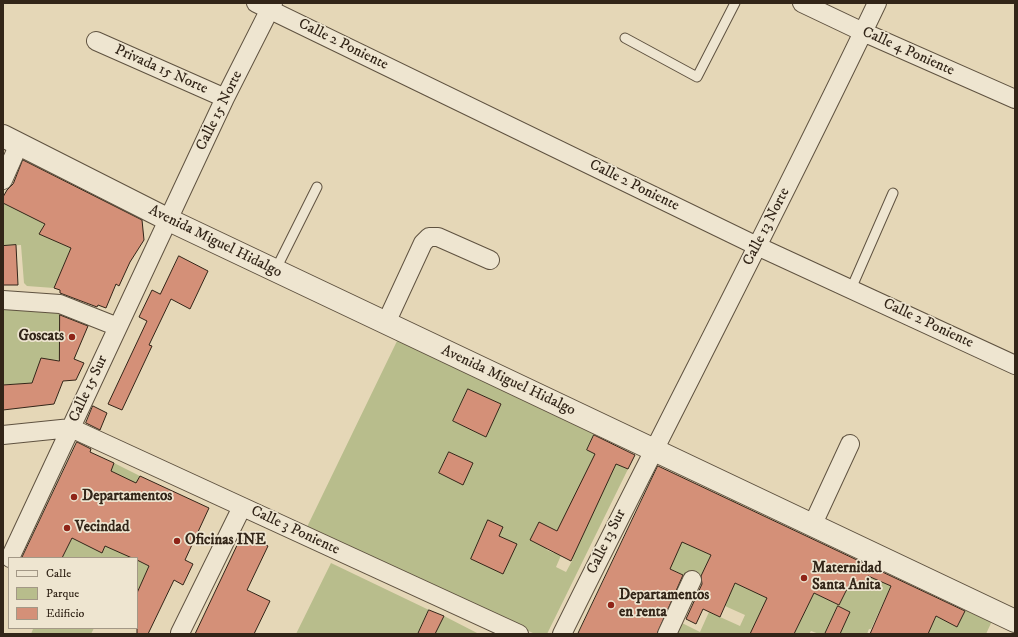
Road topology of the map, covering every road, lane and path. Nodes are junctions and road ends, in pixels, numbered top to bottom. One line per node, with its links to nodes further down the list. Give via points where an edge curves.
1 (735, 3): 6 (lane, via 697,77)
2 (802, 3): 5 (street, Calle 4 Poniente)
3 (877, 3): 5 (street, Calle 13 Norte)
4 (267, 5): 8 (street, Calle 15 Norte); 15 (street, Calle 2 Poniente)
5 (863, 32): 9 (street, Calle 4 Poniente); 15 (street, Calle 13 Norte)
6 (625, 38)
7 (96, 41): 8 (street, Privada 15 Norte)
8 (225, 98): 14 (street, Calle 15 Norte)
9 (1015, 99)
10 (11, 140): 11 (street); 14 (street, Avenida Miguel Hidalgo)
11 (3, 180)
12 (317, 187): 17 (lane)
13 (893, 193): 18 (lane)
14 (169, 220): 17 (street, Avenida Miguel Hidalgo); 21 (street, Calle 15 Sur)
15 (757, 246): 18 (street, Calle 2 Poniente); 26 (street, Calle 13 Norte)
16 (490, 260): 20 (street, via 438,237 429,237 423,244)
17 (276, 271): 20 (street, Avenida Miguel Hidalgo)
18 (851, 289): 22 (street, Calle 2 Poniente)
19 (3, 300): 21 (street, via 60,304)
20 (386, 323): 26 (street, Avenida Miguel Hidalgo)
21 (118, 326): 23 (street, Calle 15 Sur)
22 (1015, 365)
23 (71, 428): 24 (street); 27 (street, Calle 3 Poniente); 29 (street, Calle 15 Sur)
24 (3, 435)
25 (850, 444): 28 (street)
26 (653, 450): 28 (street, Avenida Miguel Hidalgo); 36 (street, Calle 13 Sur)
27 (242, 507): 34 (street); 35 (street, Calle 3 Poniente)
28 (812, 526): 33 (street, Avenida Miguel Hidalgo)
29 (10, 557)
30 (8, 561): 31 (street, Calle 15 Sur)
31 (3, 573)
32 (692, 580): 37 (street)
33 (1015, 621)
34 (180, 633)
35 (519, 634)
36 (562, 634)
37 (667, 634)

